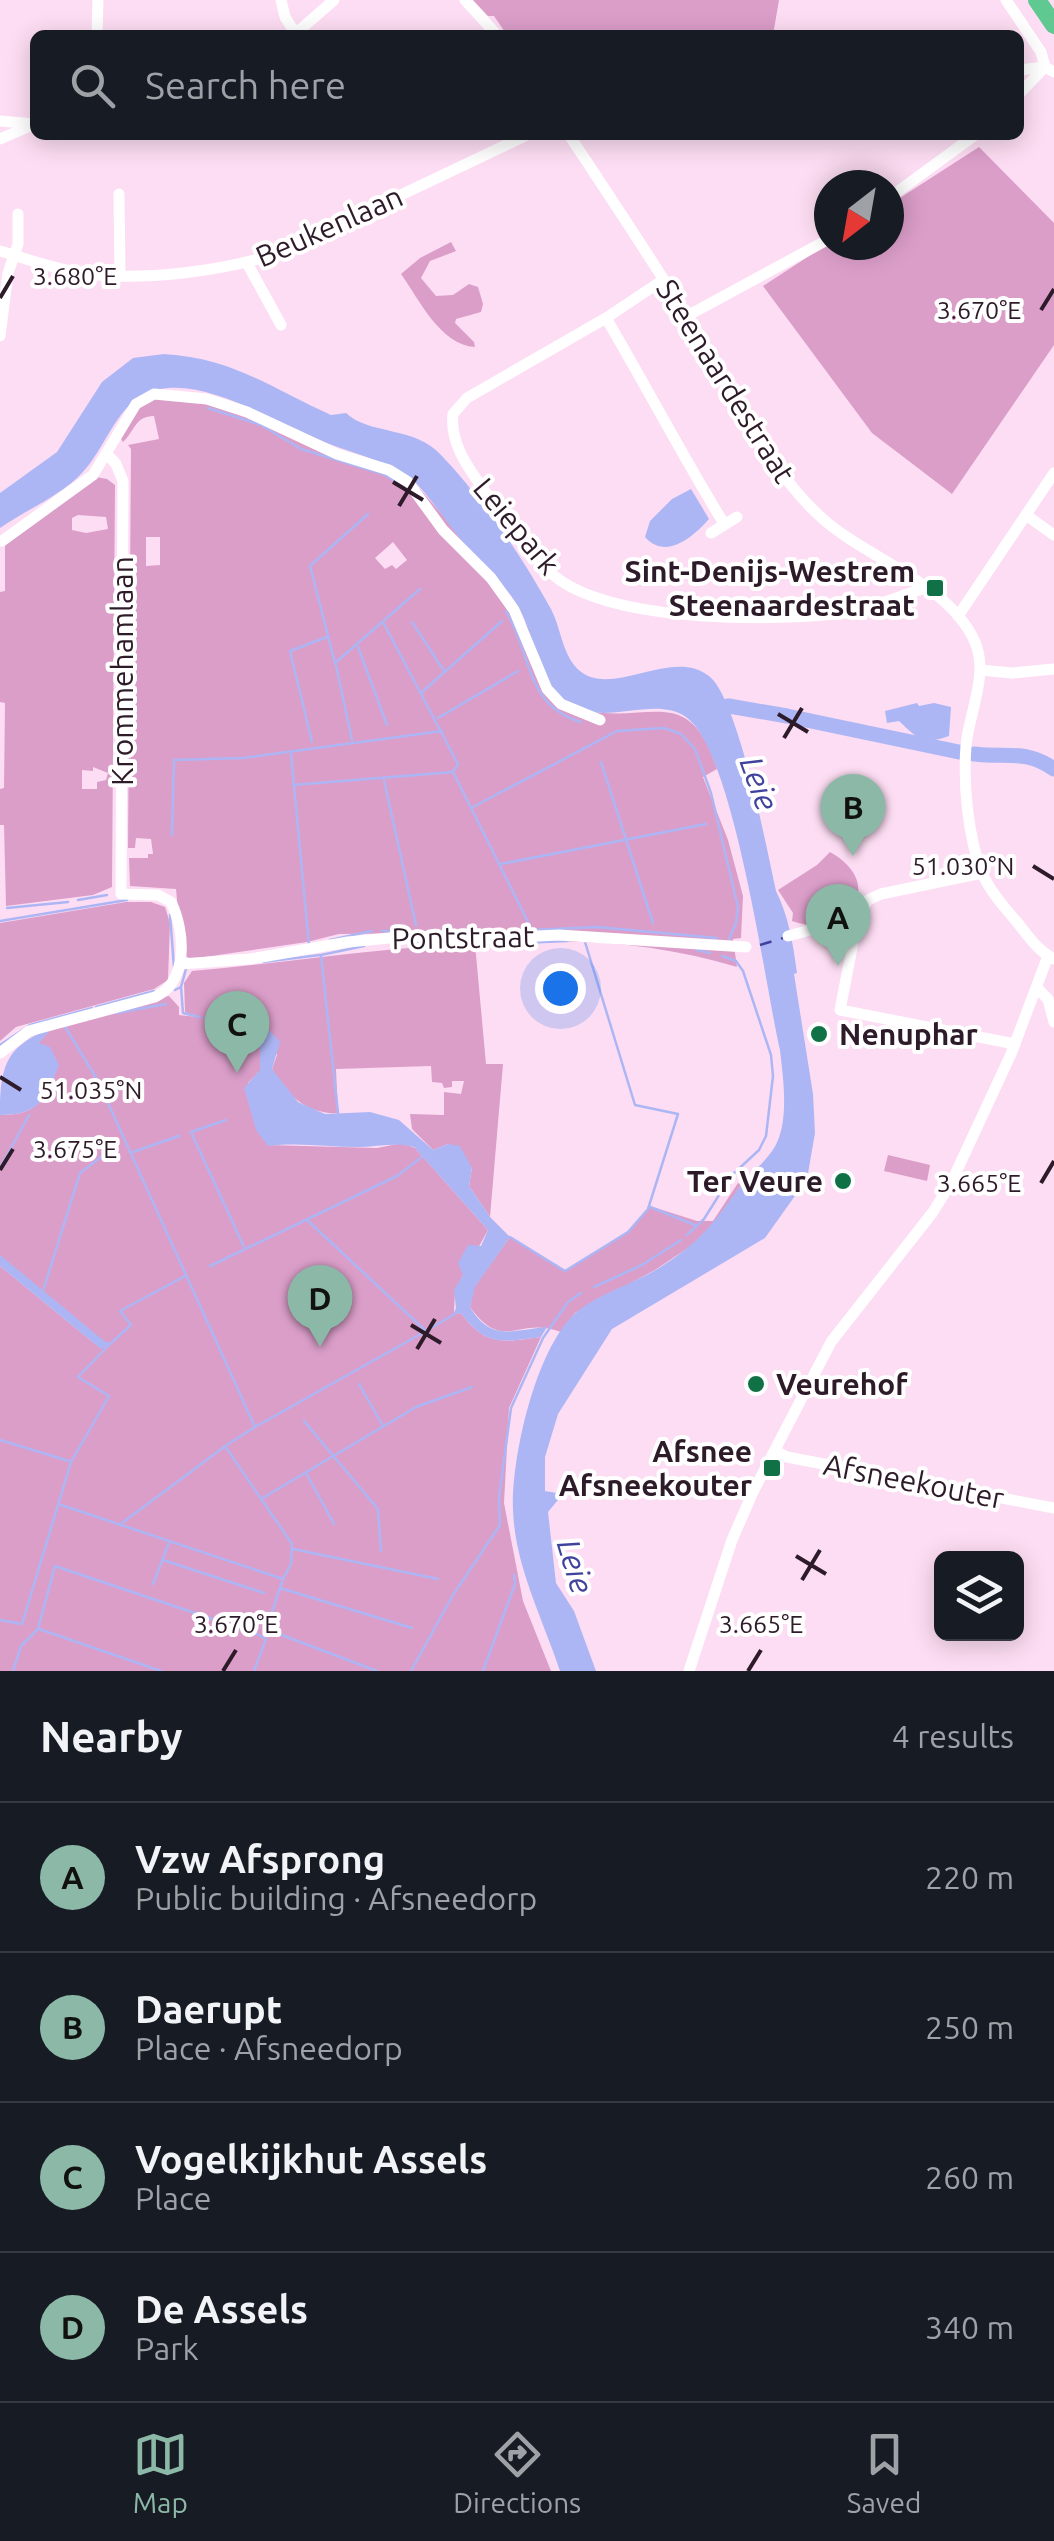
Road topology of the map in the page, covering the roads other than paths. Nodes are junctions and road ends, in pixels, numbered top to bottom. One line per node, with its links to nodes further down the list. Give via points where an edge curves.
1 (98, 0): 8 (street)
2 (280, 0): 9 (street)
3 (334, 0): 10 (street)
4 (465, 0): 11 (street)
5 (1006, 0): 12 (street)
6 (1037, 0): 7 (highway)
7 (1054, 25)
8 (97, 30)
9 (292, 30)
10 (299, 30)
11 (492, 30)
12 (1051, 68): 13 (street); 14 (street)
13 (1024, 70)
14 (1024, 89)
15 (0, 121): 16 (street)
16 (30, 124)
17 (30, 126): 18 (street)
18 (0, 140)
19 (516, 140): 28 (street, Beukenlaan)
20 (572, 140): 30 (street, Steenaardestraat)
21 (967, 140): 22 (street)
22 (904, 187)
23 (119, 194): 29 (street)
24 (18, 214): 27 (street)
25 (814, 247): 31 (street)
26 (0, 250): 27 (street, Beukenlaan)
27 (14, 255): 29 (street, Beukenlaan); 34 (street)
28 (247, 263): 29 (street, Beukenlaan); 33 (street)
29 (120, 276)
30 (663, 280): 31 (street, Steenaardestraat); 32 (street, Leiepark)
31 (686, 316): 43 (street, Steenaardestraat, via 772,463 799,496 826,522)
32 (606, 318): 39 (street); 43 (street, Leiepark, via 467,398 451,418 462,458 554,574 624,605 754,618 840,614)
33 (281, 325)
34 (0, 336)
35 (107, 454): 42 (street, via 93,476); 47 (street, via 136,404 172,394 247,412 388,470 408,482 491,578 514,610 547,690 561,704); 53 (street, Krommehamlaan, via 123,481 121,894 171,902)
36 (1054, 473): 37 (street)
37 (1026, 515): 41 (street); 44 (street)
38 (737, 516): 39 (street)
39 (724, 522): 40 (street)
40 (711, 533)
41 (1054, 534)
42 (2, 541)
43 (925, 588): 44 (street, Steenaardestraat)
44 (958, 616): 46 (street, Steenaardestraat, via 972,636)
45 (1054, 669): 46 (street)
46 (980, 670): 48 (street, via 966,744)
47 (600, 720)
48 (982, 873): 49 (street, via 881,894); 52 (street)
49 (858, 917): 50 (street); 56 (street, via 840,1010)
50 (788, 936)
51 (746, 947): 53 (street, Pontstraat, via 576,936 410,936)
52 (1051, 958): 54 (street)
53 (181, 964): 57 (street, via 163,994 30,1030)
54 (1037, 988): 55 (street); 56 (street)
55 (1054, 1022)
56 (1015, 1044): 58 (street, via 944,1195 831,1342)
57 (0, 1053)
58 (775, 1451): 59 (street, Afsneekouter); 60 (street, via 732,1540)
59 (1054, 1508)
60 (693, 1670)

